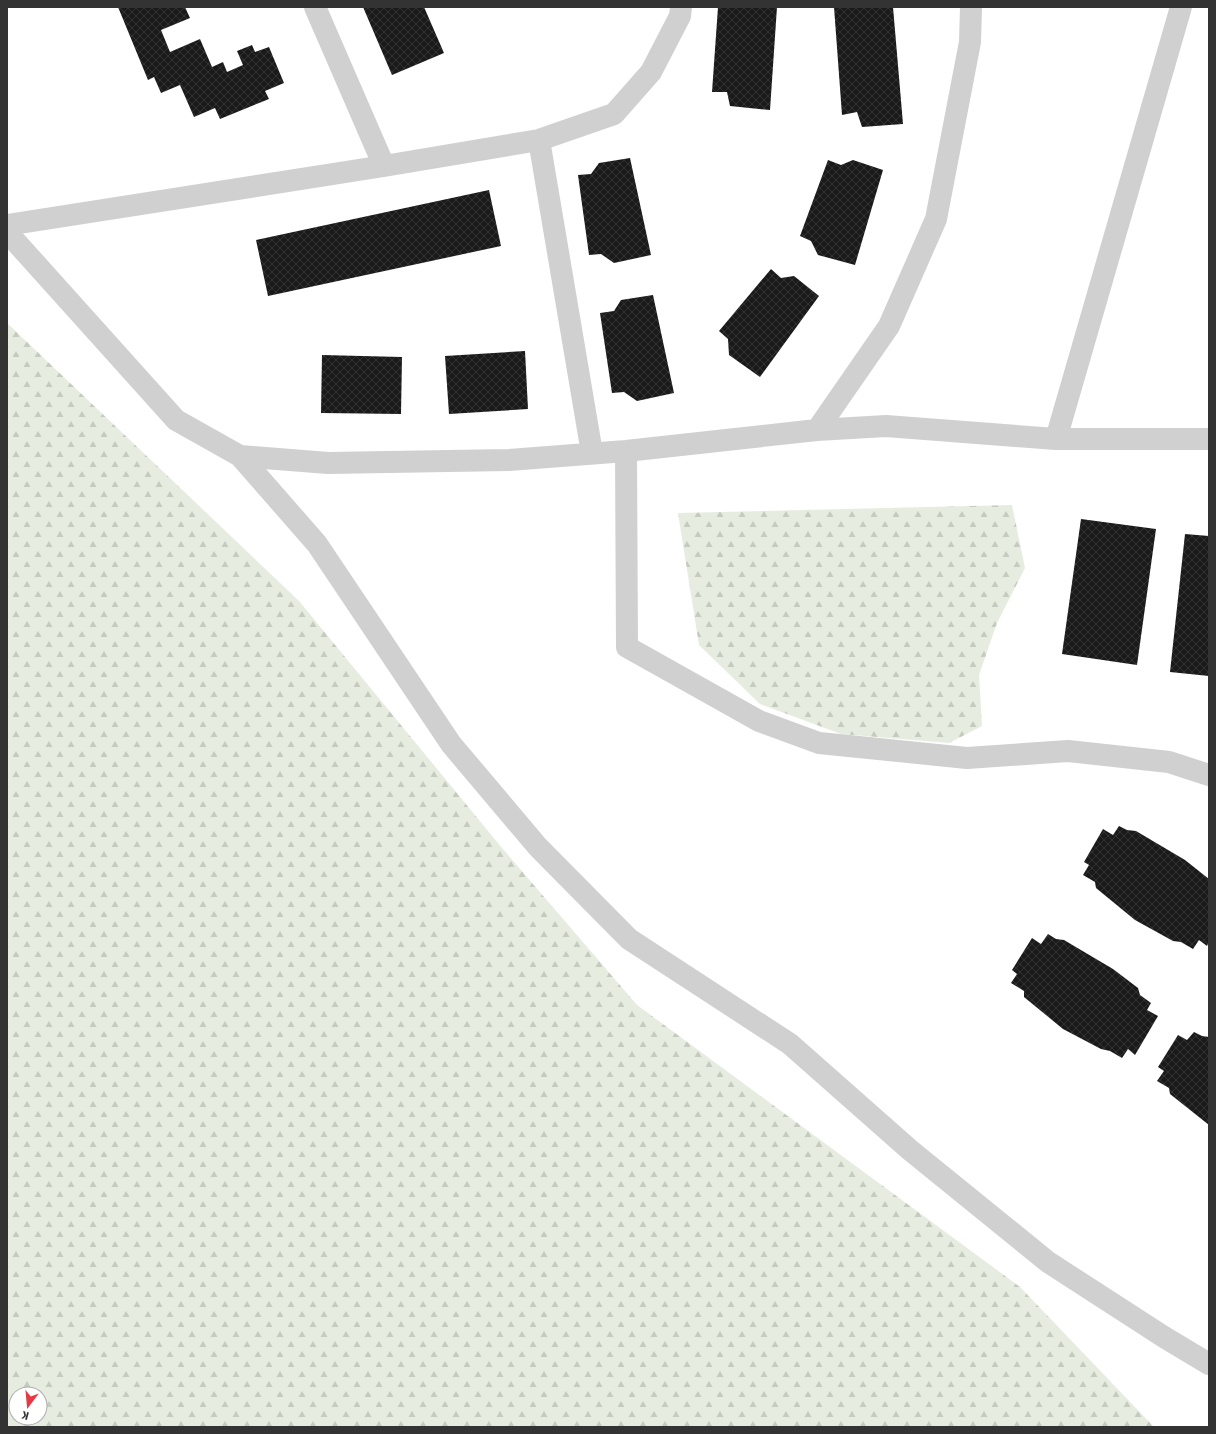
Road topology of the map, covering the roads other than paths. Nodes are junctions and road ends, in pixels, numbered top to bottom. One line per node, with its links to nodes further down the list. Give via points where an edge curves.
1 (314, 7): 6 (street)
2 (681, 7): 5 (street, via 680,16 651,72 614,114)
3 (972, 7): 9 (street, via 970,42 936,219 889,326)
4 (1180, 7): 10 (street)
5 (539, 140): 6 (street); 13 (street)
6 (384, 166): 7 (street)
7 (7, 225)
8 (7, 232): 14 (street, via 176,420)
9 (817, 430): 10 (street, via 886,426); 12 (street)
10 (1056, 439): 11 (street)
11 (1209, 440)
12 (626, 451): 13 (street); 15 (street, via 627,647 759,722 819,743 967,758 1068,751 1169,762)
13 (592, 453): 14 (street, via 509,460 328,463)
14 (240, 456): 16 (street, via 317,544 451,744 538,847 629,939 790,1044 910,1150 1048,1262)
15 (1209, 775)
16 (1209, 1364)

